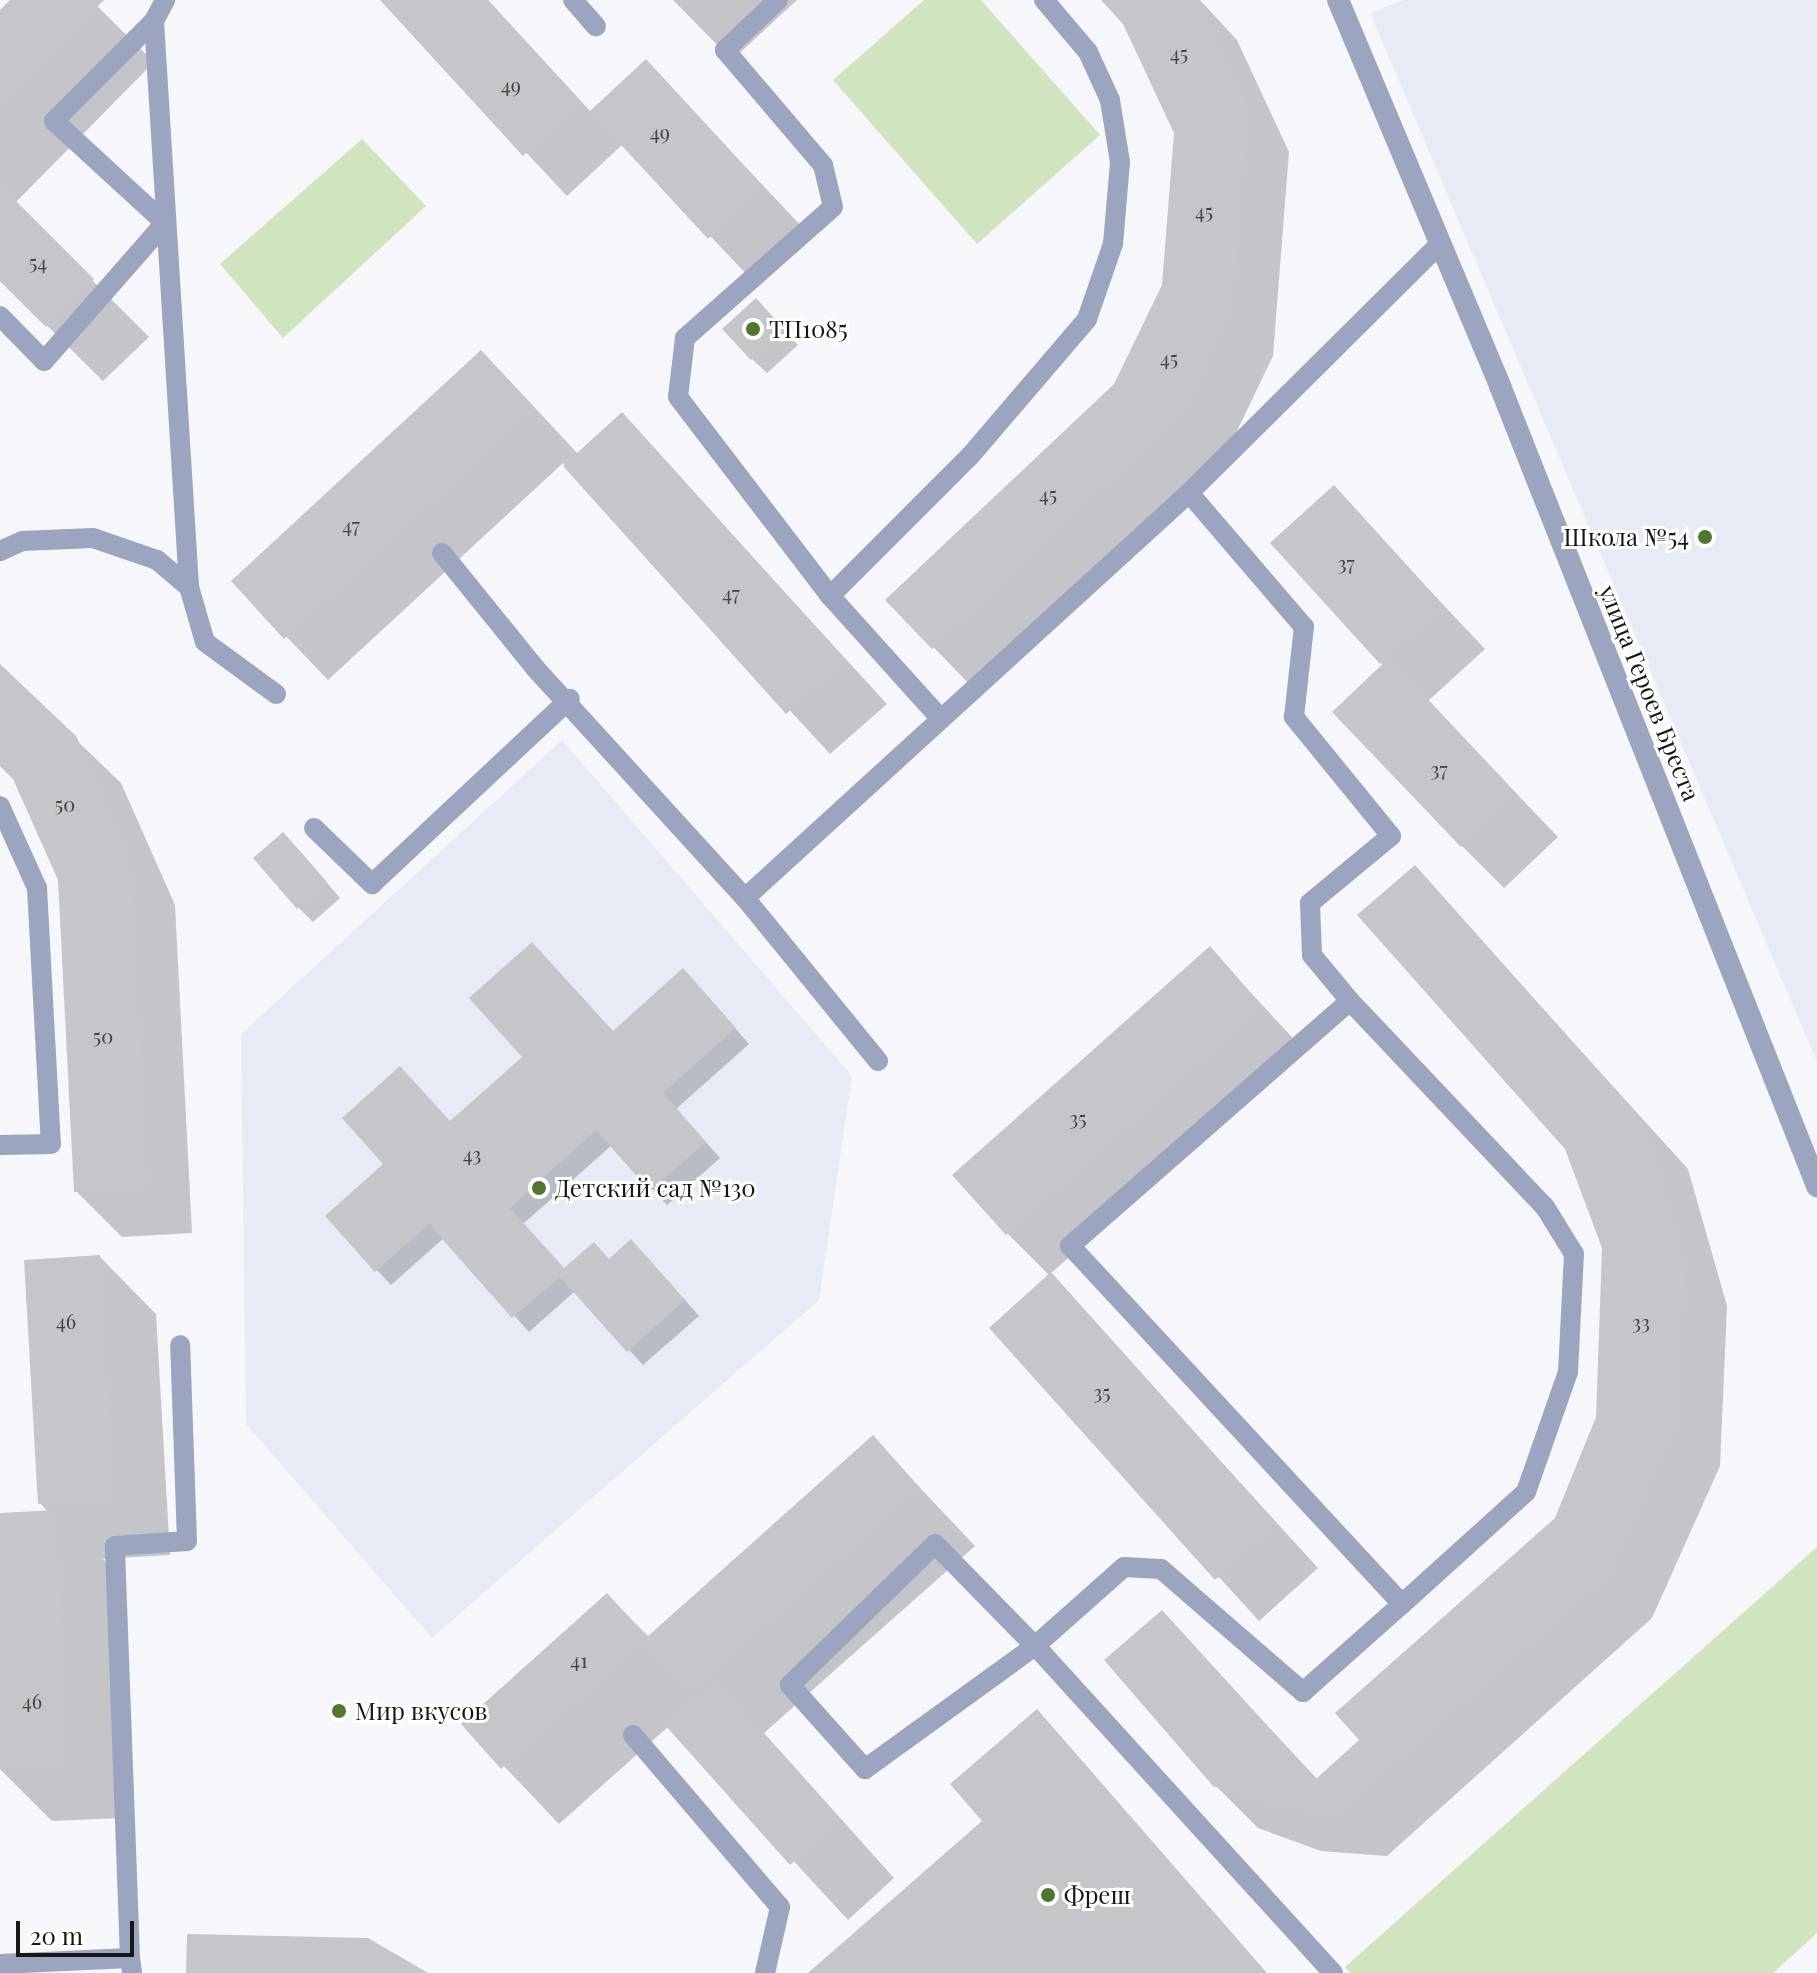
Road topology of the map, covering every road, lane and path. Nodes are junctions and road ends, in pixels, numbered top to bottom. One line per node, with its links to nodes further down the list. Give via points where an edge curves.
1 (165, 0): 6 (lane)
2 (573, 0): 7 (lane)
3 (778, 0): 15 (lane, via 725,50 823,165 833,207 685,338 678,397)
4 (1044, 0): 15 (lane, via 1088,52 1105,88 1120,162 1113,244 1087,319 1001,423)
5 (1338, 0): 9 (street, улица Героев Бреста)
6 (154, 21): 8 (lane); 8 (lane, via 54,121)
7 (596, 26)
8 (165, 223): 10 (lane, via 44,361); 14 (lane)
9 (1438, 246): 11 (lane); 25 (street, улица Героев Бреста, via 1500,386)
10 (0, 316)
11 (1189, 493): 18 (lane); 22 (lane, via 1304,627 1294,717 1391,836 1310,903 1312,955)
12 (0, 551): 14 (lane, via 22,541 93,538 157,560)
13 (442, 553): 17 (lane, via 535,668)
14 (189, 587): 16 (lane, via 205,642)
15 (830, 596): 18 (lane)
16 (276, 694)
17 (570, 699): 20 (lane, via 372,884); 21 (lane)
18 (940, 718): 21 (lane)
19 (0, 806): 24 (lane, via 37,888 51,1144)
20 (314, 828)
21 (745, 898): 23 (lane)
22 (1350, 1001): 27 (lane, via 1545,1207 1574,1254 1568,1372 1526,1492); 27 (lane, via 1070,1246)
23 (878, 1061)
24 (0, 1145)
25 (1817, 1186)
26 (180, 1345): 31 (lane, via 187,1541 115,1546)
27 (1402, 1604): 28 (lane, via 1303,1692 1161,1569 1124,1567)
28 (1035, 1646): 28 (lane, via 935,1544 790,1685 865,1769); 32 (lane)
29 (633, 1735): 33 (lane, via 780,1907)
30 (0, 1964): 31 (lane)
31 (131, 1966)
32 (1319, 1968)
33 (765, 1973)

